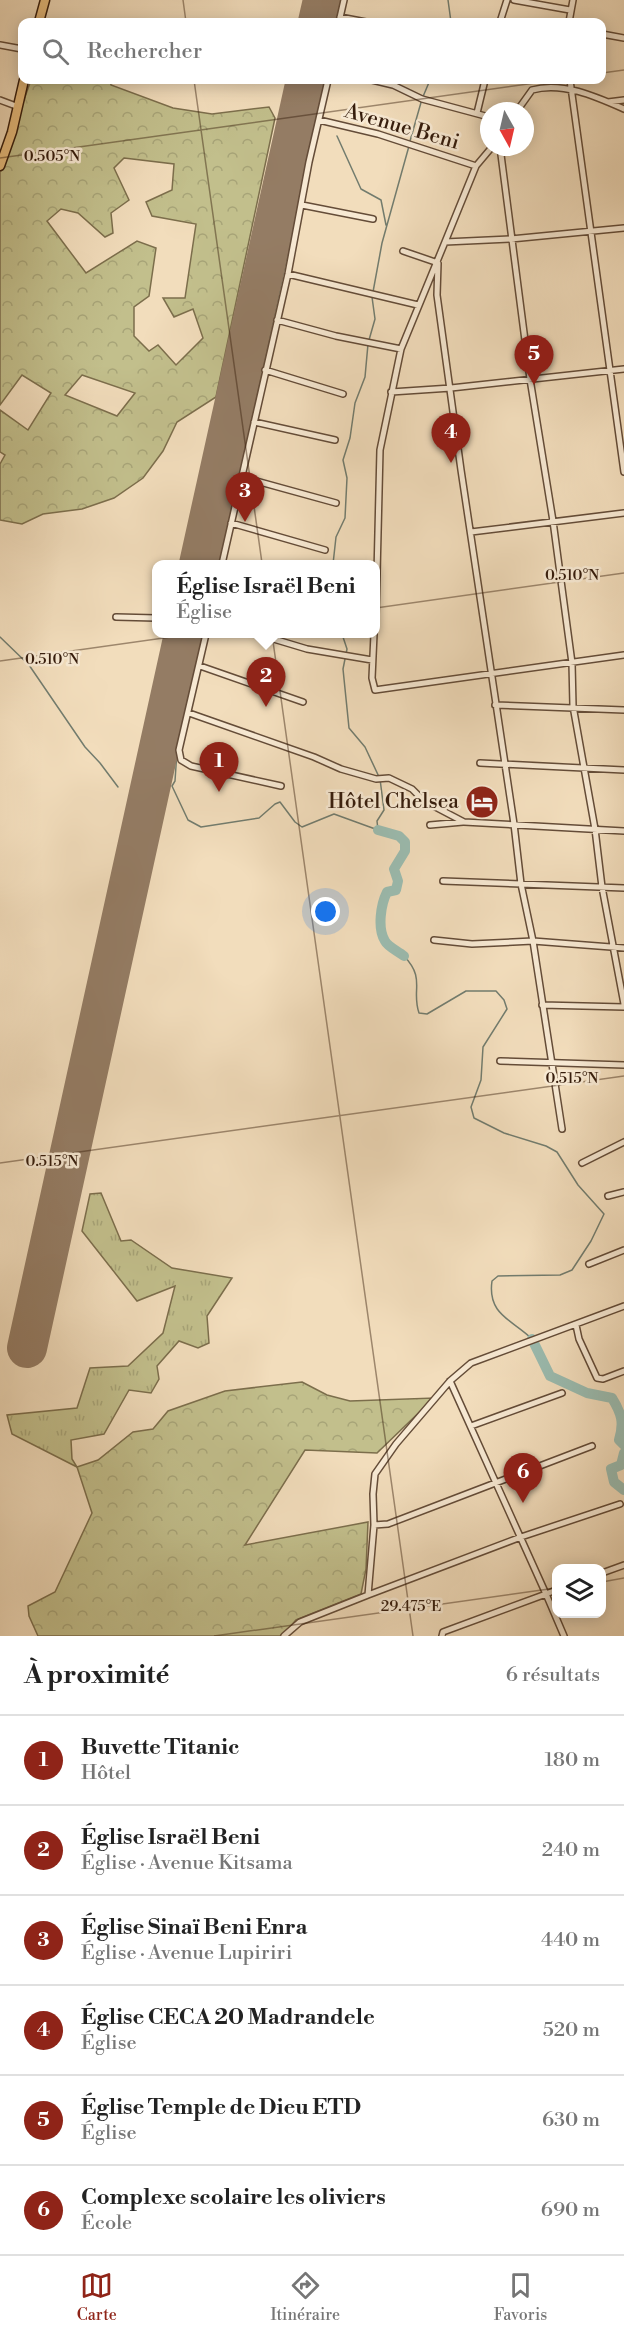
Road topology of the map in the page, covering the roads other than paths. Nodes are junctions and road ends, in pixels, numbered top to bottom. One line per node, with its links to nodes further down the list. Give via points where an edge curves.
1 (45, 0): 7 (highway)
2 (344, 0): 8 (street)
3 (507, 0): 9 (street)
4 (514, 0): 6 (street)
5 (573, 0): 6 (street)
6 (570, 10): 10 (street)
7 (40, 18)
8 (340, 18)
9 (501, 18)
10 (569, 18)
11 (606, 35): 12 (street)
12 (624, 38)
13 (0, 45): 14 (street)
14 (18, 49)
15 (23, 84): 25 (highway)
16 (327, 84): 29 (street)
17 (389, 84): 27 (street, via 422,99)
18 (484, 84): 27 (street)
19 (570, 84): 20 (street)
20 (571, 89): 23 (street, via 532,90); 24 (street); 38 (street)
21 (0, 100): 25 (street)
22 (624, 100): 24 (street)
23 (523, 102)
24 (607, 102): 26 (street)
25 (16, 106): 30 (highway)
26 (624, 110)
27 (477, 113): 28 (street)
28 (480, 114)
29 (319, 120): 34 (street, Avenue Beni, via 378,134); 35 (street)
30 (3, 151): 33 (highway)
31 (485, 156): 34 (street)
32 (501, 156): 39 (street)
33 (0, 166)
34 (477, 166): 40 (street)
35 (302, 205): 36 (street); 43 (street)
36 (373, 219)
37 (624, 228): 38 (street)
38 (591, 231): 39 (street); 49 (street)
39 (511, 239): 40 (street); 50 (street)
40 (446, 242): 42 (street)
41 (403, 251): 42 (street)
42 (438, 263): 44 (street); 51 (street, via 437,295)
43 (288, 274): 44 (street); 45 (street)
44 (418, 305): 46 (street)
45 (277, 320): 46 (street); 48 (street)
46 (401, 349): 52 (street)
47 (624, 369): 49 (street)
48 (265, 370): 53 (street); 54 (street)
49 (609, 371): 50 (street); 56 (street)
50 (530, 379): 51 (street); 60 (street)
51 (451, 388): 52 (street); 62 (street)
52 (391, 392): 65 (street, via 380,450)
53 (343, 394)
54 (254, 422): 55 (street); 57 (street)
55 (336, 440)
56 (624, 472)
57 (242, 477): 58 (street); 61 (street)
58 (336, 502)
59 (624, 513): 60 (street)
60 (553, 521): 62 (street); 73 (street)
61 (231, 523): 63 (street); 64 (street)
62 (471, 532): 75 (street)
63 (325, 550)
64 (223, 560)
65 (377, 560)
66 (116, 617): 67 (street)
67 (152, 618)
68 (205, 638): 74 (street)
69 (273, 638): 72 (street, via 307,649)
70 (374, 638): 72 (street)
71 (624, 655): 73 (street)
72 (372, 660): 75 (street, via 375,690)
73 (572, 663): 75 (street); 78 (street)
74 (200, 666): 76 (street); 80 (street)
75 (491, 675): 77 (street)
76 (303, 702)
77 (495, 705): 78 (street); 82 (street)
78 (573, 706): 79 (street); 83 (street)
79 (624, 710)
80 (189, 713): 85 (street, via 179,750 186,764); 86 (street, via 332,766 376,779 389,778)
81 (480, 763): 82 (street)
82 (505, 765): 83 (street); 87 (street)
83 (585, 768): 84 (street); 89 (street)
84 (624, 770)
85 (281, 786)
86 (464, 822): 87 (street); 88 (street)
87 (514, 824): 89 (street); 92 (street)
88 (430, 825)
89 (595, 829): 90 (street); 93 (street)
90 (624, 831)
91 (443, 881): 92 (street)
92 (521, 884): 93 (street); 96 (street)
93 (602, 887): 94 (street); 97 (street)
94 (624, 888)
95 (434, 940): 96 (street, via 471,944)
96 (533, 941): 97 (street); 99 (street)
97 (613, 947): 98 (street); 100 (street)
98 (624, 948)
99 (542, 1005): 100 (street); 102 (street)
100 (624, 1005)
101 (500, 1061): 102 (street)
102 (552, 1062): 103 (street); 104 (street)
103 (624, 1065)
104 (562, 1129)
105 (624, 1142): 106 (street)
106 (582, 1164)
107 (624, 1192): 108 (street)
108 (608, 1196)
109 (624, 1250): 110 (street)
110 (589, 1264)
111 (624, 1306): 112 (street)
112 (576, 1325): 113 (street, via 597,1378); 114 (street, via 471,1363)
113 (624, 1371)
114 (450, 1381): 116 (street); 120 (street, via 375,1474)
115 (562, 1393): 116 (street)
116 (471, 1426): 118 (street)
117 (592, 1446): 118 (street)
118 (497, 1483): 120 (street); 121 (street)
119 (620, 1504): 121 (street)
120 (374, 1526): 126 (street)
121 (521, 1537): 125 (street); 126 (street)
122 (624, 1565): 123 (street)
123 (606, 1572)
124 (552, 1592): 125 (street)
125 (546, 1594): 128 (street, via 442,1632); 129 (street)
126 (368, 1595): 127 (street, via 300,1622)
127 (284, 1636)
128 (442, 1636)
129 (564, 1636)

